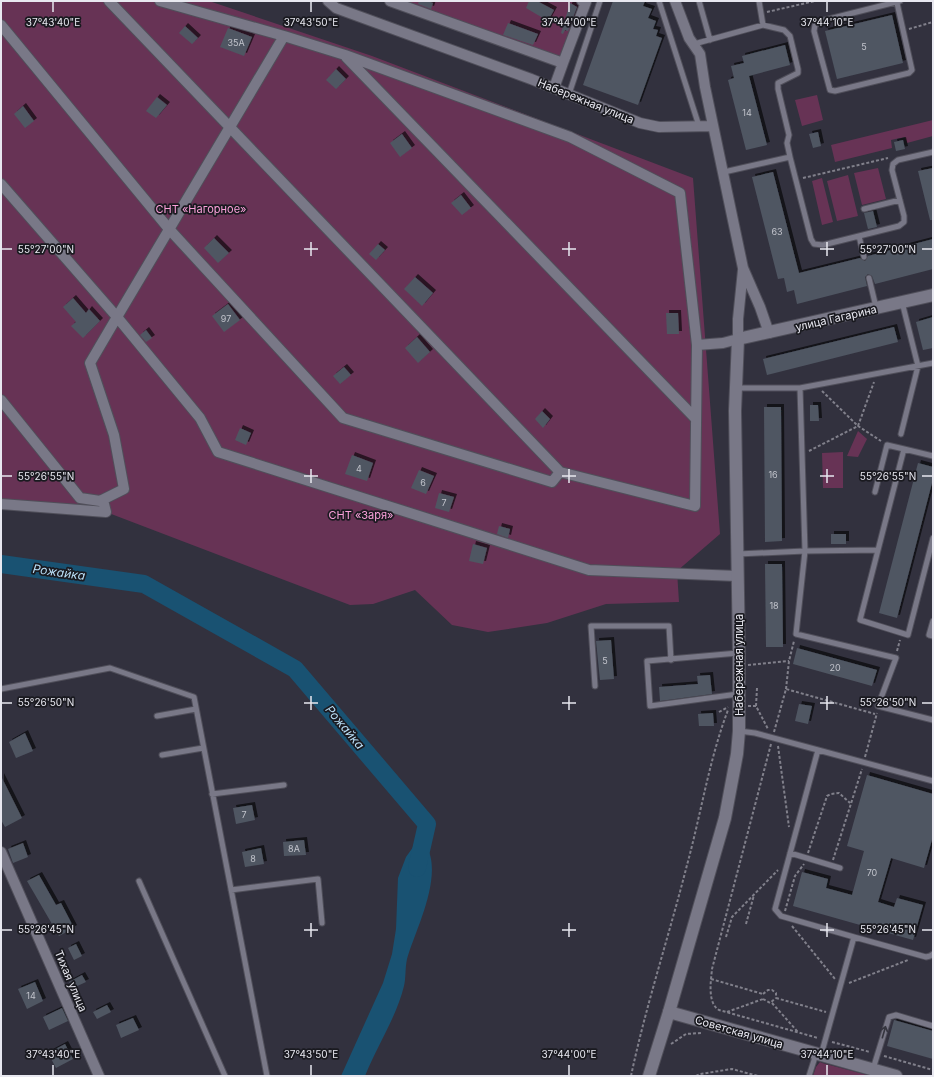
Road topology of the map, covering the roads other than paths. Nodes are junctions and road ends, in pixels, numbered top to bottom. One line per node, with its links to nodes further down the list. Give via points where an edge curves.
1 (109, 1): 23 (street)
2 (160, 1): 14 (street)
3 (328, 1): 19 (street, Набережная улица, via 336,8)
4 (390, 1): 18 (street)
5 (582, 1): 18 (street, via 586,2)
6 (600, 1): 20 (lane)
7 (659, 1): 21 (lane)
8 (675, 1): 16 (street, via 688,38)
9 (699, 1): 15 (lane)
10 (759, 1): 13 (lane)
11 (898, 2): 11 (lane, via 821,21 815,25 814,30 830,90 835,91 909,73 912,70)
12 (1, 24): 30 (street)
13 (763, 26): 15 (lane); 25 (lane, via 788,32 798,69 798,74 778,83 789,135 787,143)
14 (284, 36): 17 (street); 23 (street)
15 (710, 40): 16 (lane)
16 (694, 44): 22 (street, via 703,63)
17 (345, 55): 43 (street, via 570,137 680,193); 49 (street)
18 (563, 63): 19 (street)
19 (554, 88): 20 (street, Набережная улица)
20 (568, 94): 21 (street, Набережная улица, via 650,126)
21 (699, 126): 22 (street, Набережная улица)
22 (713, 126): 26 (street, Набережная улица)
23 (230, 127): 30 (street); 53 (street)
24 (933, 152): 28 (lane, via 898,160 893,164 892,170)
25 (790, 157): 26 (lane); 31 (lane, via 814,244 823,245)
26 (724, 172): 33 (street, Набережная улица)
27 (1, 184): 40 (street)
28 (900, 200): 29 (lane); 31 (lane, via 904,222 899,226)
29 (864, 209)
30 (169, 229): 40 (street); 53 (street, via 343,418 552,482)
31 (859, 236): 32 (lane)
32 (864, 257)
33 (743, 268): 37 (street, Набережная улица); 39 (street, Набережная улица)
34 (869, 278): 38 (lane)
35 (933, 295): 36 (street, улица Гагарина)
36 (902, 302): 38 (street, улица Гагарина); 45 (lane)
37 (760, 307): 39 (street, via 745,304); 41 (street, Набережная улица)
38 (876, 308): 41 (street, улица Гагарина)
39 (739, 310): 42 (street, Набережная улица)
40 (117, 316): 55 (street, via 90,363 114,435 124,489); 61 (street, via 200,418 218,452 589,570)
41 (769, 333): 42 (street, улица Гагарина)
42 (738, 339): 43 (street); 46 (street, Набережная улица)
43 (697, 345): 49 (street)
44 (933, 363): 45 (lane)
45 (918, 366): 47 (lane); 50 (lane)
46 (736, 388): 47 (lane); 60 (street, Набережная улица)
47 (800, 388): 59 (lane)
48 (1, 400): 55 (street, via 80,498)
49 (696, 419): 53 (street, via 695,506)
50 (901, 434)
51 (904, 449): 52 (lane); 54 (lane, via 887,445); 58 (lane)
52 (933, 456)
53 (560, 472)
54 (875, 492)
55 (103, 500): 56 (street, via 106,512)
56 (1, 504)
57 (933, 538): 58 (lane, via 908,634 860,620)
58 (878, 550): 59 (lane)
59 (805, 551): 60 (lane); 71 (lane, via 796,634 896,658 878,706)
60 (737, 554): 61 (street, Набережная улица)
61 (738, 576): 64 (street, Набережная улица)
62 (933, 621): 63 (lane, via 929,635)
63 (933, 636)
64 (739, 658): 65 (lane); 68 (street, Набережная улица)
65 (671, 660): 66 (lane, via 669,626 591,626); 68 (lane, via 647,661 650,706)
66 (595, 686)
67 (1, 689): 69 (lane, via 110,668 194,697)
68 (739, 694): 72 (street, Набережная улица)
69 (196, 709): 70 (lane); 73 (lane)
70 (157, 716)
71 (933, 720)
72 (739, 731): 74 (lane); 87 (street, Набережная улица, via 736,765 726,813)
73 (203, 748): 75 (lane); 78 (lane)
74 (818, 750): 76 (lane); 79 (lane)
75 (162, 755)
76 (933, 781)
77 (284, 785): 78 (lane)
78 (212, 794): 83 (lane)
79 (791, 850): 81 (lane); 85 (lane, via 775,907 777,913)
80 (1, 852): 91 (street, Тихая улица)
81 (840, 868)
82 (139, 881): 92 (lane)
83 (231, 890): 84 (lane, via 318,879); 93 (lane)
84 (322, 923)
85 (854, 937): 86 (lane, via 921,956 928,957); 89 (lane)
86 (933, 954)
87 (669, 1012): 89 (street, Советская улица); 94 (street)
88 (933, 1026): 90 (lane, one-way to 88, via 889,1017 896,1015)
89 (818, 1054): 90 (street, Советская улица); 95 (lane)
90 (873, 1069): 96 (street, Советская улица)
91 (99, 1076)
92 (225, 1076)
93 (267, 1076)
94 (649, 1076)
95 (809, 1076)
96 (896, 1076)

